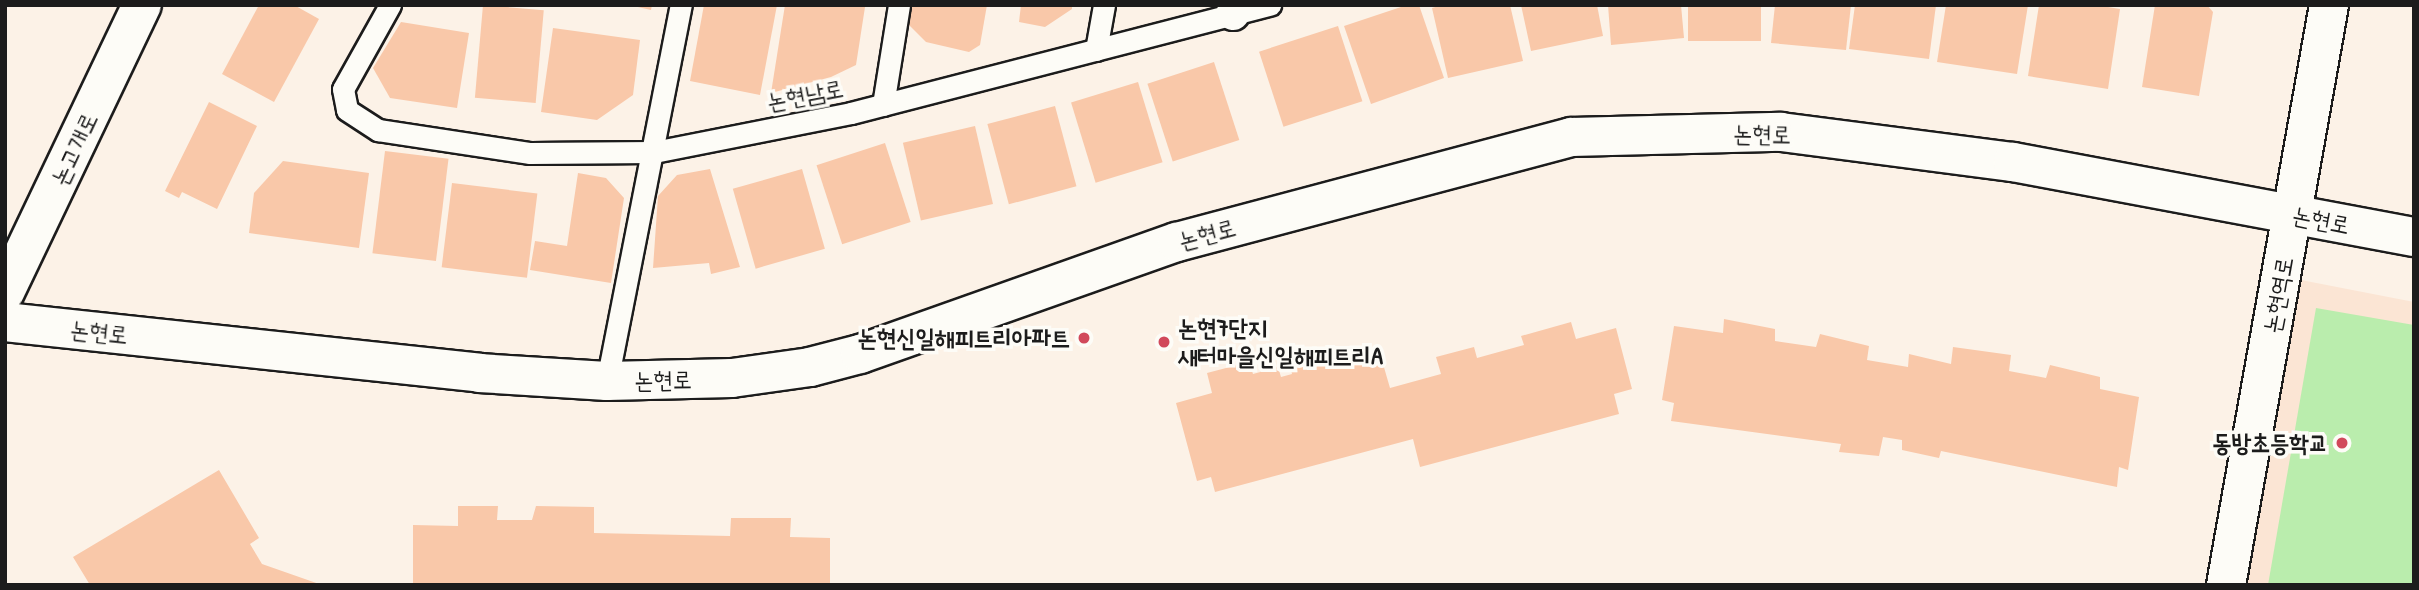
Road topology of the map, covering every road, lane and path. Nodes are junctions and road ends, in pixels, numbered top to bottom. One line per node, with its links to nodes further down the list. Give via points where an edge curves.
1 (142, 5): 14 (street, 논고개로)
2 (390, 5): 11 (lane, 논현남로, via 343,89 347,110 378,130 530,153)
3 (681, 5): 11 (lane)
4 (899, 5): 10 (lane)
5 (1104, 5): 9 (lane)
6 (1270, 5): 8 (lane, 논현남로)
7 (2329, 5): 12 (street, 논현역로)
8 (1234, 10): 9 (lane, 논현남로)
9 (1096, 50): 10 (lane, 논현남로)
10 (883, 106): 11 (lane, 논현남로)
11 (654, 152): 16 (lane)
12 (2292, 215): 13 (street, 논현로); 16 (street, 논현로, via 2012,162 1781,132 1570,137 1177,242 860,354 810,367 732,378); 17 (street, 논현역로)
13 (2414, 237)
14 (5, 292)
15 (5, 322): 16 (street, 논현로, via 479,373)
16 (607, 381)
17 (2226, 585)

